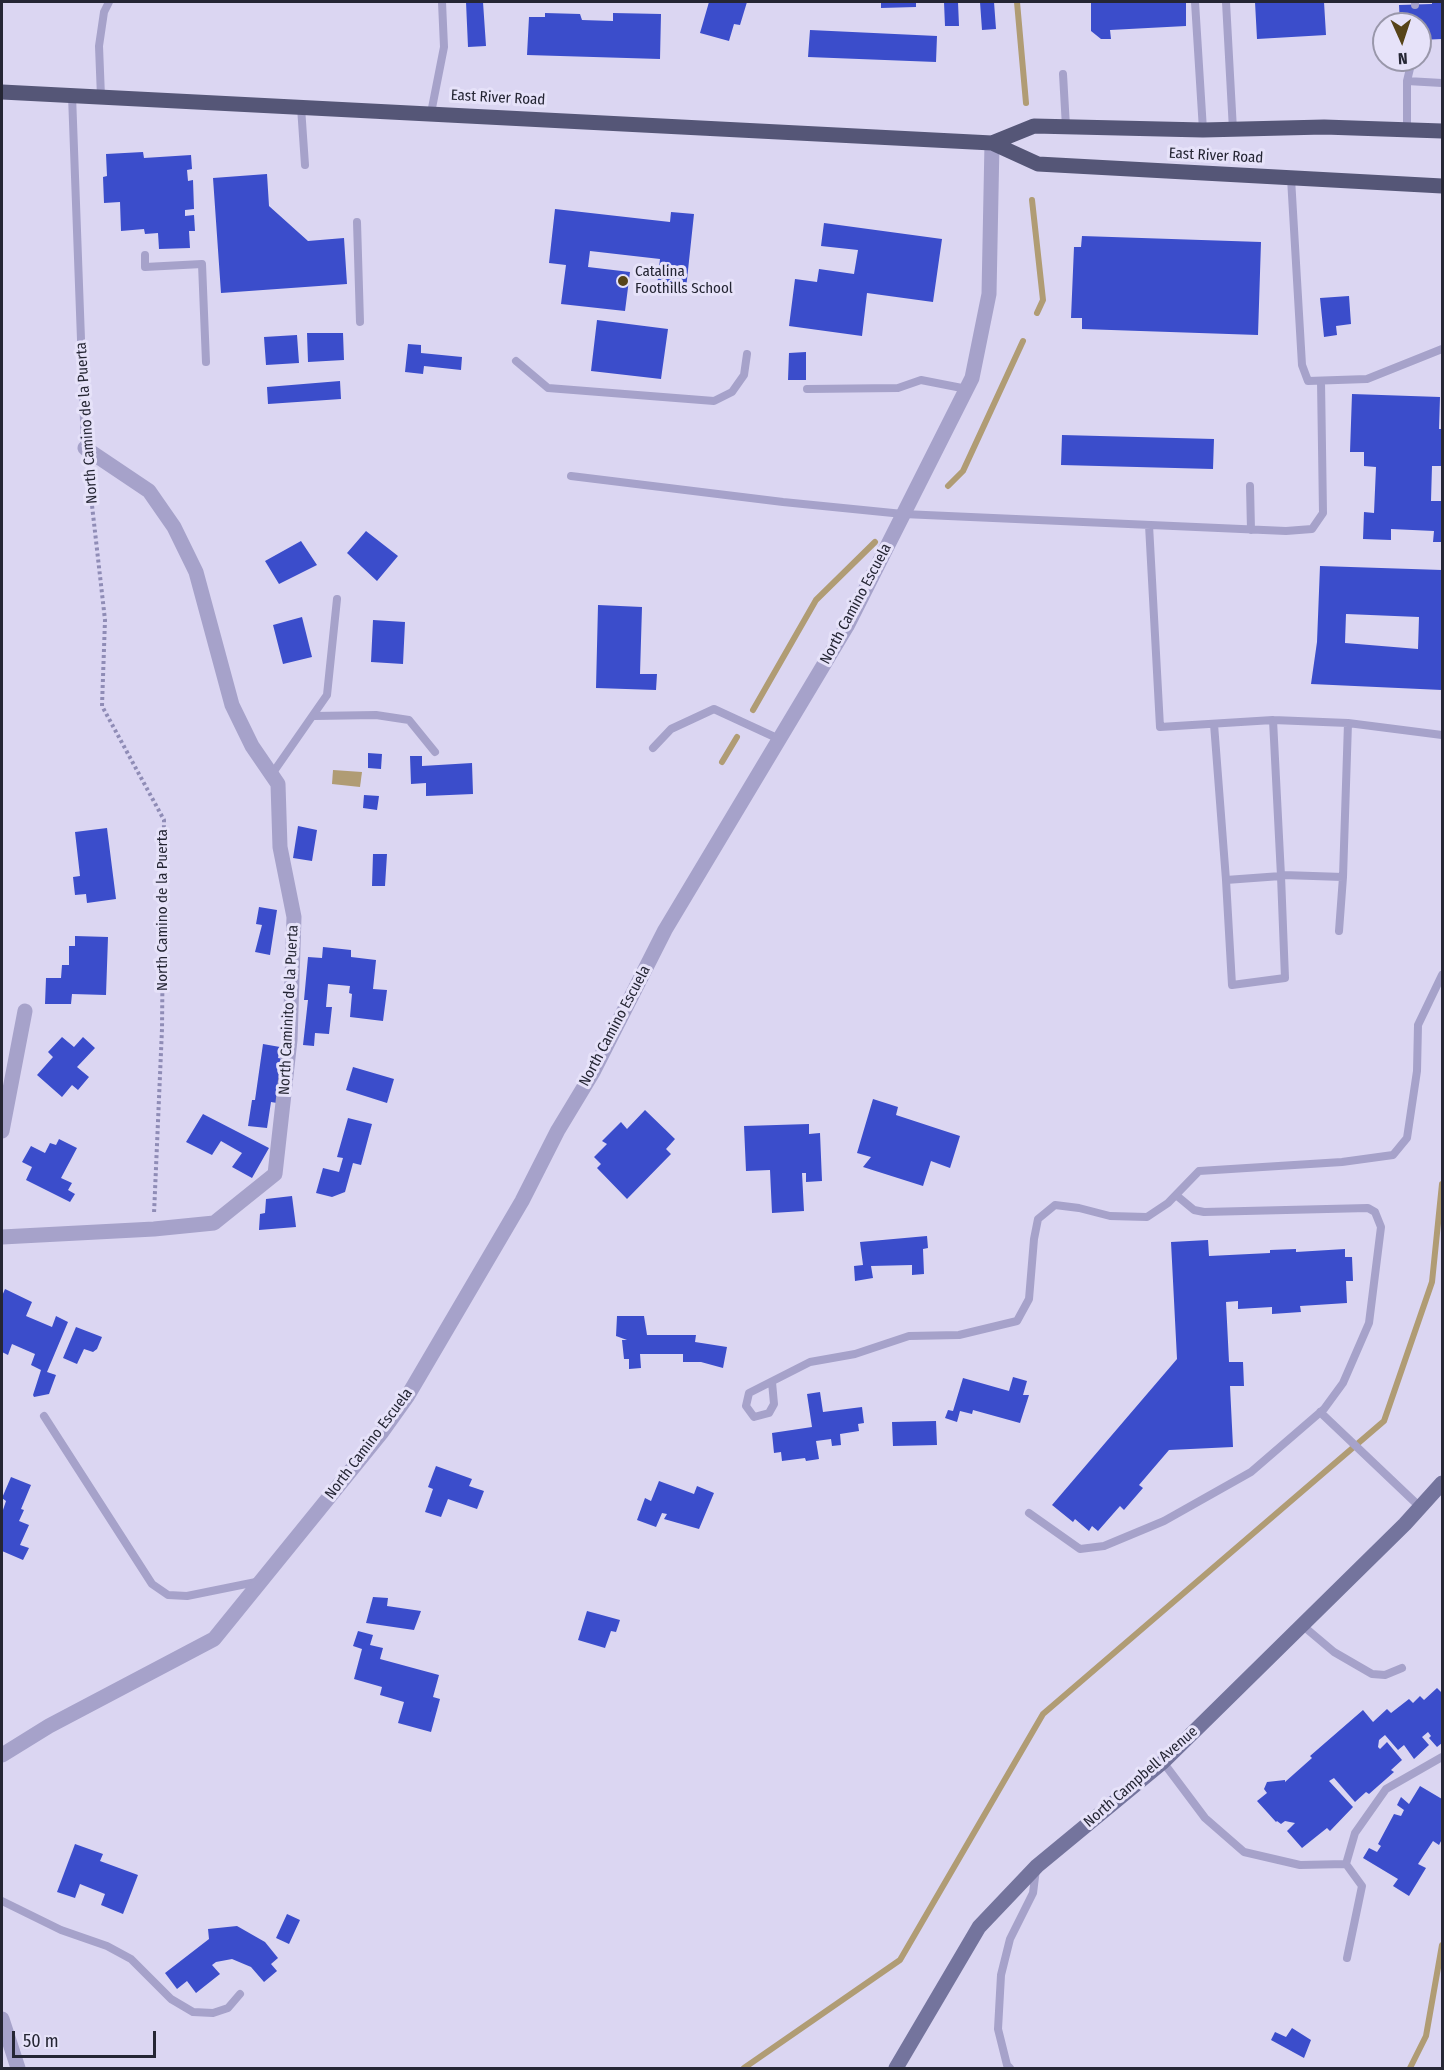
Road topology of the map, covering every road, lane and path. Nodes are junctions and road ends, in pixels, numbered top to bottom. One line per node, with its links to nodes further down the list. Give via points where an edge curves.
1 (109, 2): 11 (lane, via 99,46)
2 (442, 2): 13 (lane, via 444,47)
3 (1196, 2): 16 (lane)
4 (1226, 2): 17 (lane)
5 (1409, 72): 7 (lane)
6 (1063, 74): 14 (lane)
7 (1407, 81): 8 (lane); 15 (lane)
8 (1443, 83)
9 (2, 92): 10 (main road, East River Road)
10 (72, 95): 11 (main road, East River Road); 33 (lane, North Camino de la Puerta)
11 (101, 97): 12 (main road, East River Road)
12 (301, 107): 13 (main road, East River Road); 20 (lane)
13 (431, 113): 19 (main road, East River Road)
14 (1066, 127): 16 (main road, East River Road); 19 (main road, East River Road, via 1034,126)
15 (1407, 129): 17 (main road, East River Road); 18 (main road, East River Road)
16 (1203, 130): 17 (main road, East River Road)
17 (1233, 130)
18 (1443, 131)
19 (992, 142): 21 (main road, East River Road, via 1038,164); 32 (street, North Camino Escuela, via 989,294)
20 (305, 165)
21 (1291, 178): 22 (main road, East River Road); 30 (lane, via 1302,365 1308,381)
22 (1443, 186)
23 (357, 222): 25 (lane)
24 (145, 255): 29 (lane, via 145,267 202,264)
25 (360, 322)
26 (1443, 349): 30 (lane, via 1367,379)
27 (747, 354): 28 (lane, via 744,375 732,392 714,401 548,388)
28 (516, 361)
29 (206, 362)
30 (1321, 381): 38 (lane, via 1323,513 1312,530)
31 (807, 389): 32 (lane, via 898,388 921,380)
32 (967, 389): 36 (street, North Camino Escuela)
33 (85, 448): 48 (street, North Caminito de la Puerta, via 149,491 174,527 196,572 231,705); 57 (path, North Camino de la Puerta, via 105,620 102,706 164,820 162,1029)
34 (571, 476): 36 (lane)
35 (1250, 486): 38 (lane)
36 (903, 514): 37 (lane); 45 (street, North Camino Escuela, via 847,626)
37 (1149, 525): 38 (lane); 43 (lane, via 1160,727)
38 (1251, 530)
39 (337, 599): 40 (lane, via 327,695)
40 (314, 716): 47 (lane, via 376,715 409,720); 48 (lane)
41 (1273, 720): 42 (lane); 43 (lane); 49 (lane)
42 (1348, 723): 44 (lane); 50 (lane)
43 (1214, 724): 51 (lane)
44 (1443, 735)
45 (779, 739): 46 (lane, via 714,709 671,729); 65 (street, North Camino Escuela, via 665,930 522,1201 407,1397)
46 (653, 748)
47 (435, 752)
48 (272, 774): 57 (street, North Caminito de la Puerta, via 278,784 280,847 294,917 290,1040 275,1174 214,1224)
49 (1281, 876): 50 (lane); 51 (lane); 51 (lane, via 1285,978 1232,985)
50 (1343, 878): 52 (lane)
51 (1226, 880)
52 (1340, 931)
53 (1443, 975): 56 (lane, via 1418,1025 1417,1071 1407,1138 1393,1155 1198,1171)
54 (26, 1011): 55 (street)
55 (2, 1131)
56 (1176, 1195): 59 (lane, via 1147,1217 1110,1216 1055,1205 1038,1219 1029,1299 1017,1321 959,1335 909,1336 810,1362); 60 (lane, via 1194,1210 1204,1212 1368,1208 1375,1212 1381,1227 1369,1323 1343,1383)
57 (153, 1229): 58 (street)
58 (2, 1238)
59 (772, 1382)
60 (1320, 1412): 63 (lane); 64 (lane, via 1251,1472 1164,1521 1104,1546 1080,1549)
61 (44, 1416): 65 (lane, via 152,1584 168,1595 187,1596)
62 (1443, 1483): 63 (main road, North Campbell Avenue)
63 (1419, 1508): 66 (main road, North Campbell Avenue)
64 (1029, 1513)
65 (261, 1581): 68 (street, North Camino Escuela, via 214,1639)
66 (1302, 1625): 67 (lane, via 1334,1652 1372,1674 1385,1675); 70 (main road, North Campbell Avenue)
67 (1402, 1668)
68 (2, 1755)
69 (1443, 1757): 71 (lane, via 1386,1789 1355,1833)
70 (1163, 1762): 71 (lane, via 1205,1818 1244,1852 1300,1865); 72 (main road, North Campbell Avenue)
71 (1346, 1864): 74 (lane, via 1362,1886)
72 (1037, 1866): 78 (main road, North Campbell Avenue, via 979,1927); 79 (lane, via 1033,1893 1010,1939 1001,1975 998,2029)
73 (2, 1901): 75 (lane, via 131,1959 171,1999 193,2012 213,2013 228,2008)
74 (1347, 1958)
75 (240, 1994)
76 (2, 2019): 77 (street)
77 (18, 2068)
78 (896, 2068)
79 (1010, 2068)

